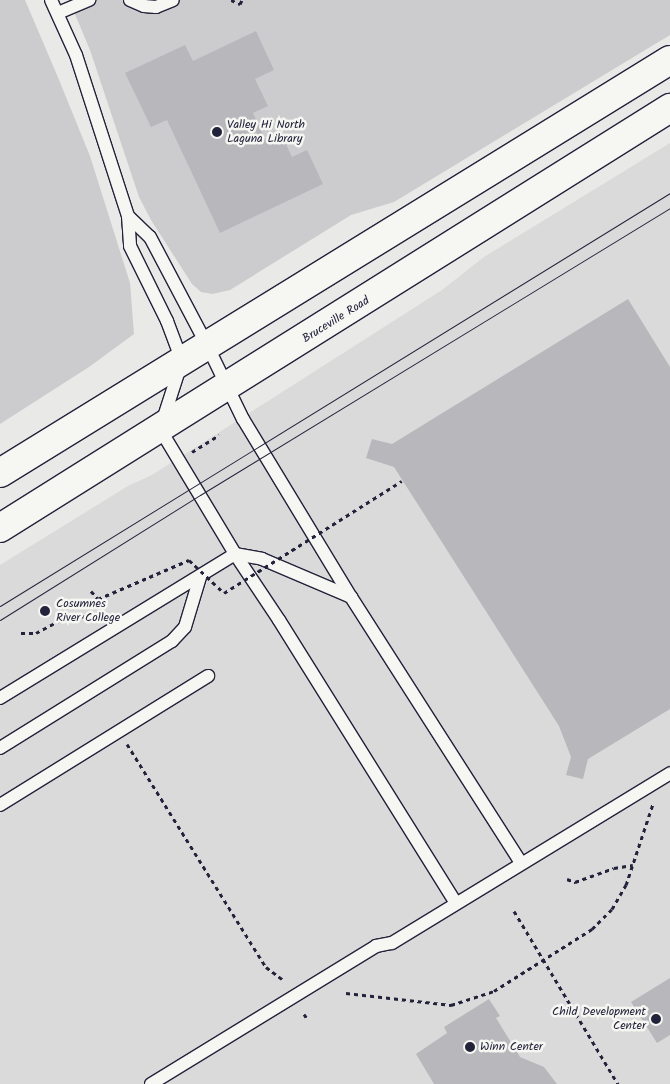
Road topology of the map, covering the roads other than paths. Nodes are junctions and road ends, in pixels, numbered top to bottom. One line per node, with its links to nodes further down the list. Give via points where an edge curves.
1 (51, 0): 5 (lane)
2 (89, 0): 5 (lane)
3 (130, 0): 4 (lane, via 156,7)
4 (173, 0)
5 (58, 13): 9 (lane, via 76,55)
6 (670, 60): 10 (main road)
7 (670, 90): 8 (main road)
8 (661, 114): 12 (main road, Bruceville Road)
9 (128, 216): 10 (lane, via 150,237); 11 (lane, via 130,246 167,321)
10 (207, 345): 11 (main road); 12 (lane)
11 (182, 361): 13 (lane); 14 (main road)
12 (227, 388): 13 (main road, Bruceville Road); 18 (lane)
13 (160, 429): 15 (main road, Bruceville Road); 16 (lane)
14 (0, 473)
15 (0, 528)
16 (235, 554): 17 (lane); 18 (lane, via 262,559); 25 (lane)
17 (200, 577): 20 (lane); 21 (lane, via 185,627 172,641)
18 (351, 597): 24 (lane)
19 (208, 676): 23 (lane)
20 (0, 698)
21 (0, 748)
22 (670, 773): 24 (lane)
23 (0, 805)
24 (521, 863): 25 (lane)
25 (456, 903): 26 (lane, via 392,943 376,946)
26 (151, 1084)

